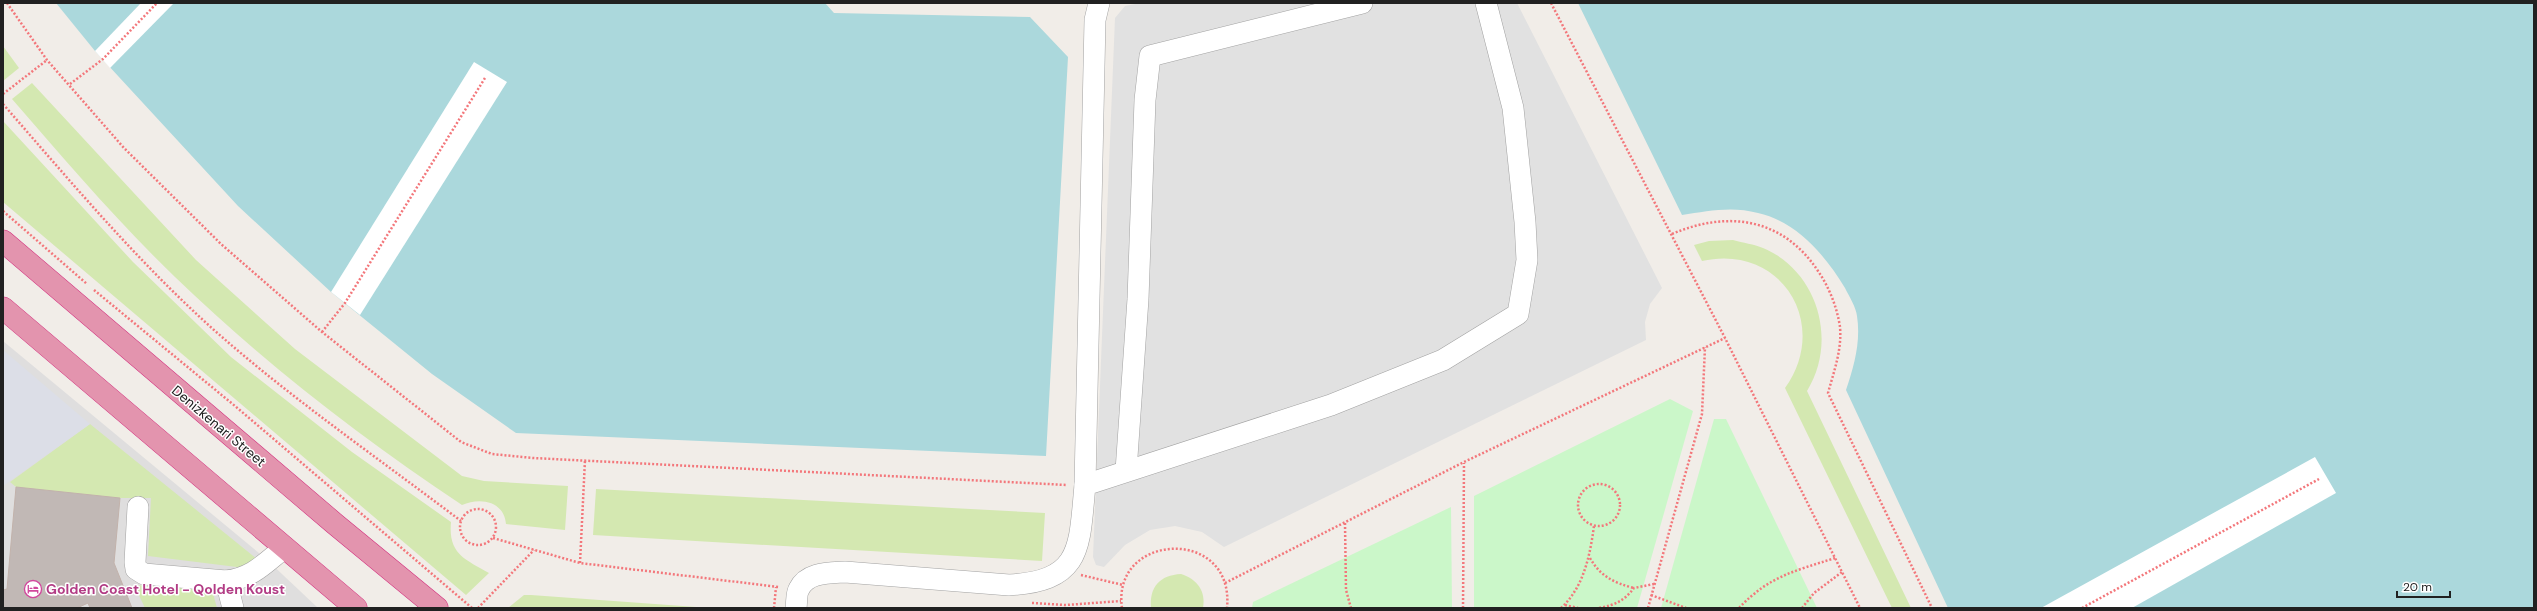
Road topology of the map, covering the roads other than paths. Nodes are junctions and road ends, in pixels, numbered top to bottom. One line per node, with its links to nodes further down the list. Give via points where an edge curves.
1 (1099, 3): 7 (lane, via 1095,20)
2 (1362, 3): 6 (lane, via 1150,56 1145,100 1138,298)
3 (1486, 3): 6 (lane, via 1513,108 1525,222 1527,260 1518,314 1443,360 1331,405)
4 (3, 241): 13 (highway, Denizkenari Street)
5 (3, 308): 9 (highway)
6 (1126, 471): 7 (lane)
7 (1085, 485): 14 (lane, via 1077,548 1068,566 1051,577 1032,584 1009,585 845,572 825,573 808,578 799,589)
8 (138, 507): 10 (lane, via 136,569 144,574)
9 (284, 548): 10 (lane, via 250,576); 12 (highway)
10 (226, 581): 11 (lane)
11 (233, 608)
12 (356, 608)
13 (437, 608)
14 (796, 608)

